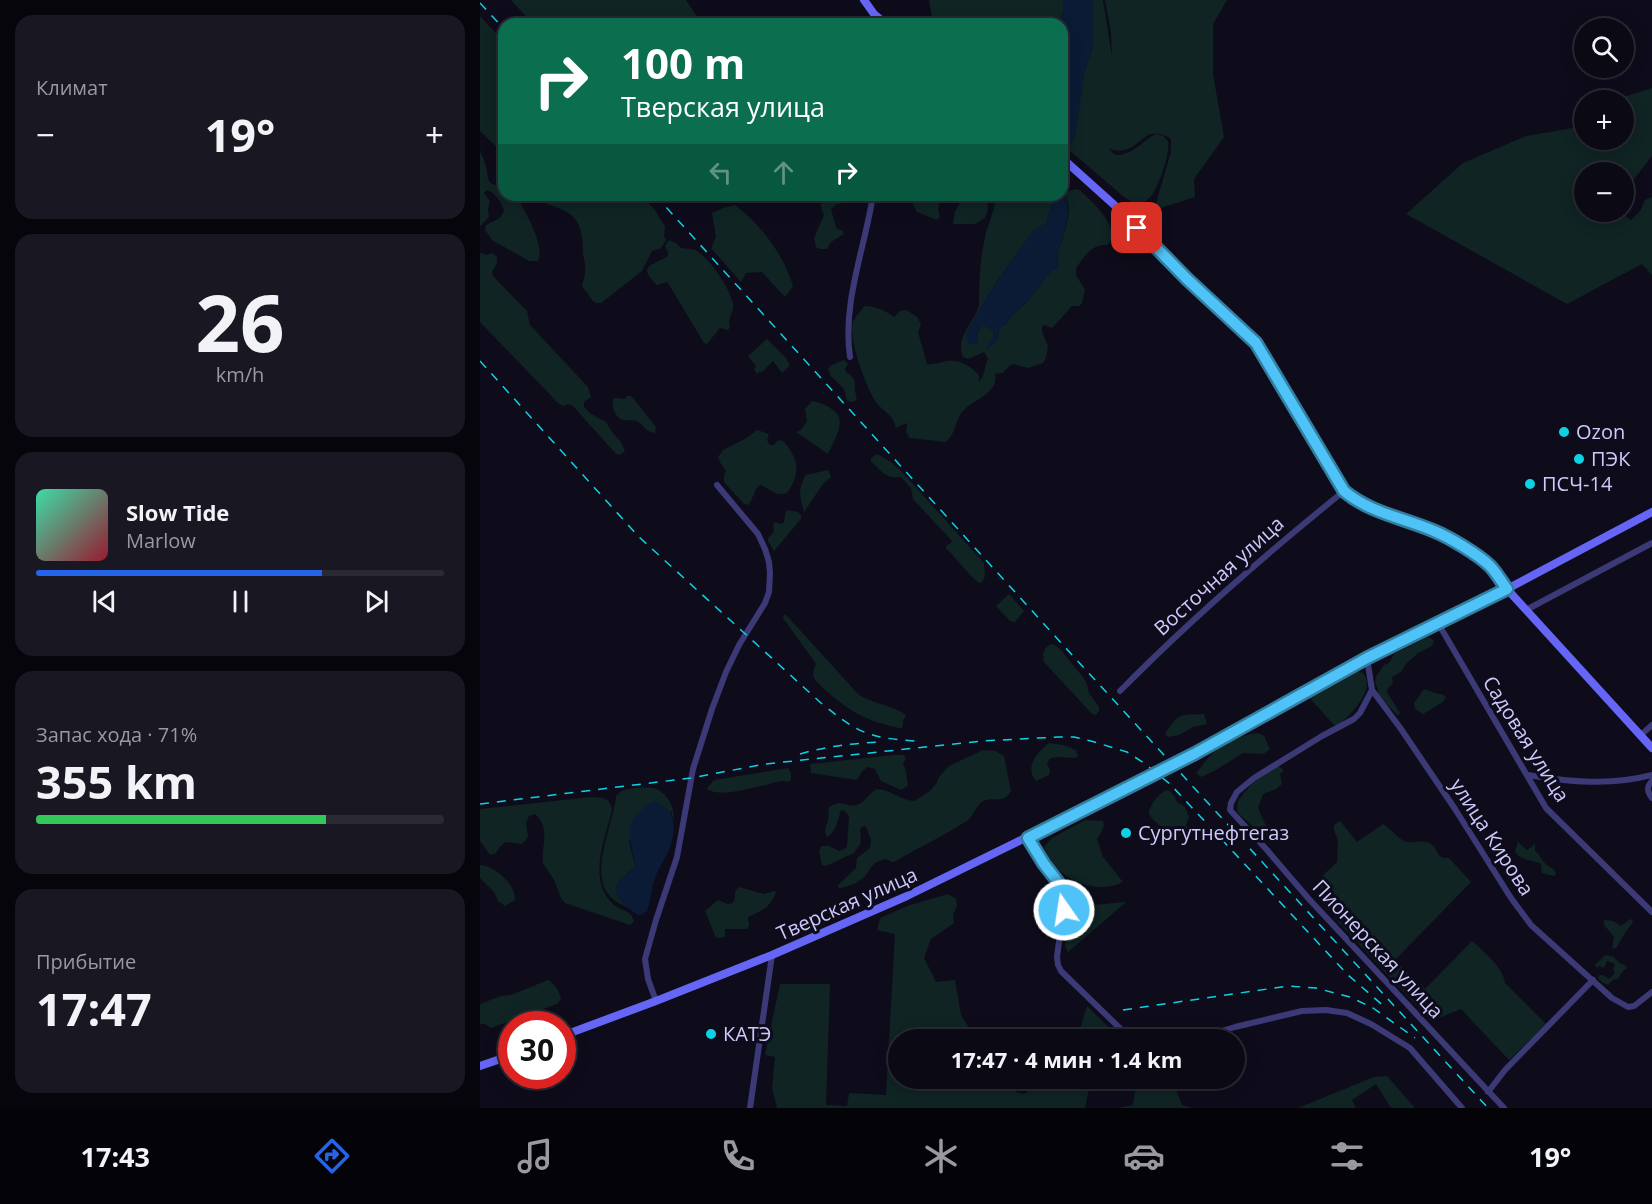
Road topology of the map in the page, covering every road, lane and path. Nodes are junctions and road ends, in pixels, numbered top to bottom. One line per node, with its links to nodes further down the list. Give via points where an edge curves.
1 (864, 0): 2 (main road)
2 (879, 18)
3 (1068, 163): 7 (main road, via 1256,343)
4 (872, 201): 5 (street, via 849,313)
5 (850, 357)
6 (717, 485): 28 (street, via 758,534 769,562 769,592 726,672 693,768 677,856 645,959)
7 (1344, 491): 10 (main road, via 1361,503 1436,531 1466,549 1489,565); 15 (street, Восточная улица, via 1211,603)
8 (1652, 512): 10 (main road, Тверская улица)
9 (1652, 543): 11 (street)
10 (1507, 589): 11 (main road); 12 (main road, Тверская улица)
11 (1526, 610): 17 (main road)
12 (1438, 623): 13 (main road, Тверская улица); 19 (street, Садовая улица)
13 (1367, 658): 14 (street, улица Кирова); 23 (main road, Тверская улица, via 1194,754)
14 (1372, 690): 26 (street, улица Кирова, via 1443,791 1510,898 1531,925); 34 (street, Пионерская улица, via 1354,719 1254,778 1237,792 1230,810)
15 (1120, 691)
16 (1652, 725): 17 (street)
17 (1641, 735): 18 (main road)
18 (1652, 748)
19 (1528, 775): 20 (street, via 1587,783); 24 (street, Садовая улица, via 1546,807)
20 (1652, 775)
21 (1652, 781): 22 (street, via 1647,787)
22 (1652, 798)
23 (1028, 838): 25 (main road, Тверская улица); 29 (street, via 1065,895 1058,965)
24 (1652, 912)
25 (772, 955): 28 (main road, Тверская улица); 35 (street)
26 (1593, 980): 27 (street, улица Кирова, via 1628,1008); 34 (street)
27 (1652, 992)
28 (656, 1001): 31 (main road, Тверская улица)
29 (1121, 1029)
30 (1228, 1029): 36 (street, via 1302,1011 1347,1013 1410,1048)
31 (576, 1031)
32 (498, 1060): 33 (main road)
33 (480, 1066)
34 (1488, 1092): 37 (street, Пионерская улица)
35 (750, 1108)
36 (1462, 1108)
37 (1504, 1108)

